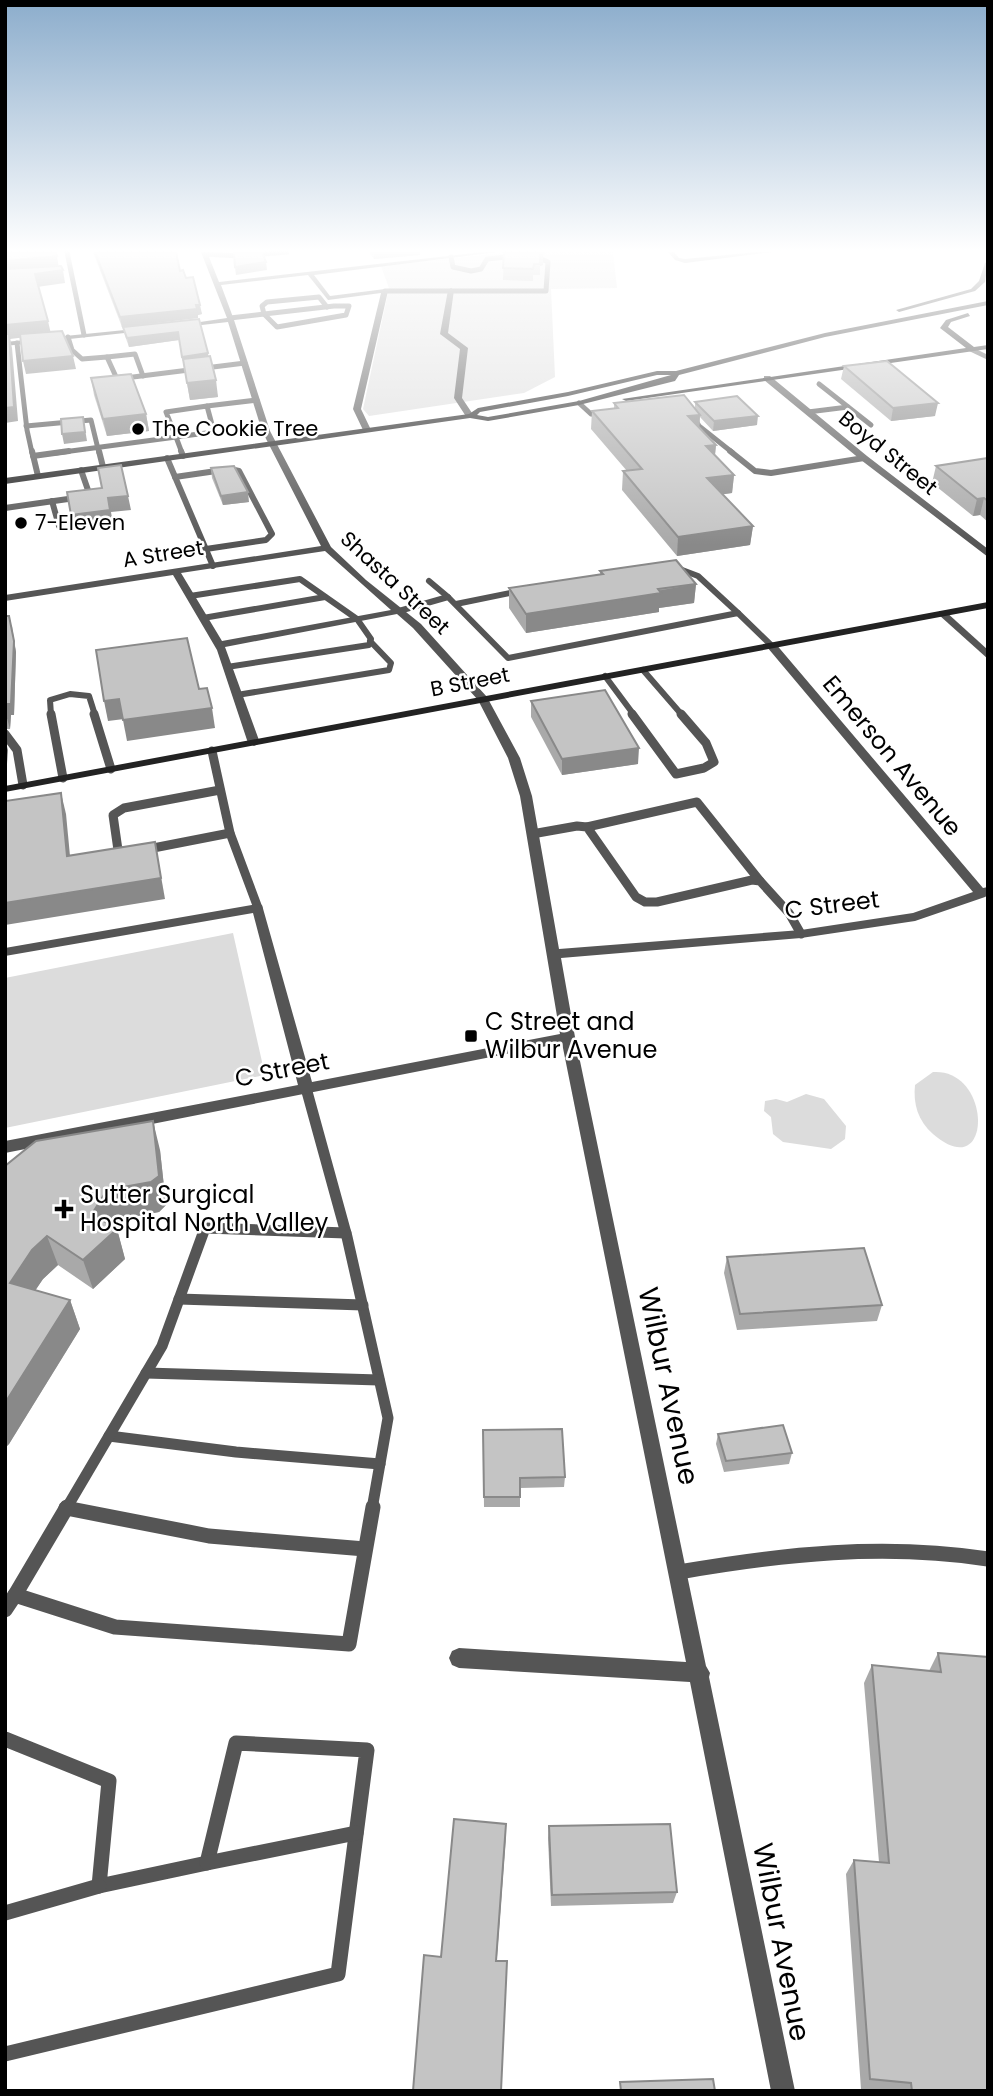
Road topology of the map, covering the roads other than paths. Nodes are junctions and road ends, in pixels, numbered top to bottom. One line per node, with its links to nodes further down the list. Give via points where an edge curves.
1 (18, 350): 23 (lane)
2 (72, 350): 8 (lane, via 82,359)
3 (241, 350): 9 (street, Shasta Street)
4 (371, 350): 24 (street, via 357,409)
5 (464, 350): 21 (street, via 458,398)
6 (764, 350): 10 (main road)
7 (966, 350): 12 (main road)
8 (107, 357): 11 (lane, via 117,379); 11 (lane, via 135,354)
9 (245, 363): 11 (lane); 14 (street, Shasta Street)
10 (676, 373): 15 (main road, via 672,379); 21 (main road, via 478,410)
11 (143, 376)
12 (767, 378): 15 (main road, via 681,394); 19 (street, Boyd Street)
13 (819, 384): 17 (lane)
14 (257, 400): 16 (lane); 26 (street, Shasta Street)
15 (579, 403): 20 (lane, via 591,414); 21 (main road, via 488,419)
16 (208, 406): 25 (lane, via 216,431); 25 (lane, via 166,412)
17 (848, 407): 19 (lane); 22 (lane)
18 (688, 411): 31 (lane, via 699,426 755,471)
19 (808, 412): 31 (street, Boyd Street)
20 (615, 415)
21 (470, 416): 24 (main road)
22 (871, 425)
23 (26, 426): 27 (lane, via 91,421); 28 (lane)
24 (367, 430): 26 (main road)
25 (176, 437): 27 (lane); 29 (lane)
26 (273, 443): 29 (main road); 40 (street, Shasta Street)
27 (98, 447): 28 (lane); 32 (lane)
28 (33, 456): 34 (lane)
29 (183, 456): 30 (main road)
30 (167, 458): 32 (main road); 35 (lane)
31 (864, 458): 42 (street, Boyd Street)
32 (103, 467): 33 (main road)
33 (82, 470): 34 (main road); 37 (lane, via 89,493)
34 (38, 476): 36 (main road)
35 (175, 477): 41 (lane); 41 (lane, via 239,471 272,534 266,540)
36 (5, 481)
37 (52, 501): 38 (lane); 39 (lane)
38 (5, 508)
39 (60, 527)
40 (327, 548): 43 (street, A Street); 54 (street, Shasta Street)
41 (206, 549): 43 (lane)
42 (988, 554)
43 (213, 566): 45 (street, A Street)
44 (657, 566): 55 (lane, via 687,567)
45 (176, 571): 48 (street); 51 (street, A Street)
46 (429, 581): 50 (lane)
47 (530, 589): 52 (lane)
48 (190, 596): 49 (lane, via 300,579); 57 (street)
49 (325, 597): 57 (lane); 58 (lane)
50 (448, 597): 52 (lane); 54 (lane)
51 (5, 598)
52 (456, 604): 55 (lane, via 508,658)
53 (988, 605): 56 (main road, B Street)
54 (399, 611): 58 (street); 67 (street, Shasta Street)
55 (738, 613): 61 (lane)
56 (942, 613): 61 (main road, B Street); 62 (street)
57 (203, 618): 60 (street)
58 (357, 620): 59 (lane); 60 (street)
59 (370, 641): 63 (lane, via 369,645); 66 (lane, via 391,663 389,670)
60 (219, 645): 63 (street)
61 (771, 645): 64 (main road, B Street); 80 (street, Emerson Avenue)
62 (988, 656)
63 (227, 667): 66 (street)
64 (643, 670): 65 (main road, B Street); 65 (lane, via 706,743 715,762 676,774)
65 (605, 676): 67 (main road, B Street)
66 (237, 695): 69 (street)
67 (483, 699): 69 (main road, B Street); 78 (street, Wilbur Avenue, via 514,758)
68 (5, 734): 73 (lane, via 19,754)
69 (254, 743): 70 (main road, B Street)
70 (212, 751): 71 (main road, B Street); 75 (lane)
71 (111, 769): 72 (main road, B Street); 72 (lane, via 89,696 59,696 50,700 50,708)
72 (63, 778): 73 (main road, B Street)
73 (23, 785): 74 (main road, B Street)
74 (5, 789)
75 (220, 790): 77 (lane); 77 (lane, via 124,808 113,815 118,850 130,852)
76 (587, 827): 78 (lane); 79 (lane, via 636,897 645,902); 79 (lane, via 697,802)
77 (230, 833): 81 (lane)
78 (532, 834): 84 (street, Wilbur Avenue)
79 (760, 881): 82 (lane)
80 (985, 895): 82 (street, C Street, via 915,917)
81 (258, 908): 83 (street); 86 (street)
82 (801, 934): 84 (street, C Street)
83 (5, 952)
84 (552, 954): 85 (street, Wilbur Avenue)
85 (568, 1037): 86 (street, C Street); 98 (street, Wilbur Avenue)
86 (306, 1088): 87 (street, C Street); 88 (lane)
87 (5, 1147)
88 (346, 1233): 89 (lane, via 205,1228); 90 (lane)
89 (179, 1299): 90 (lane); 91 (lane, via 162,1346)
90 (363, 1306): 92 (lane)
91 (146, 1373): 92 (lane); 93 (lane)
92 (379, 1380): 94 (lane, via 388,1418)
93 (109, 1436): 94 (lane); 95 (lane)
94 (380, 1464): 96 (lane)
95 (66, 1508): 96 (lane, via 209,1536); 99 (lane)
96 (365, 1549): 99 (lane, via 349,1644 115,1628)
97 (988, 1559): 98 (lane, via 949,1551 848,1548)
98 (679, 1572): 102 (street, Wilbur Avenue)
99 (15, 1595): 100 (lane)
100 (5, 1610)
101 (459, 1658): 102 (street)
102 (700, 1673): 109 (street, Wilbur Avenue)
103 (5, 1740): 106 (lane, via 109,1781)
104 (356, 1833): 105 (lane); 105 (lane, via 367,1750 236,1743); 108 (lane, via 338,1974)
105 (207, 1863): 106 (lane)
106 (99, 1886): 107 (lane)
107 (5, 1913)
108 (5, 2054)
109 (783, 2091)

